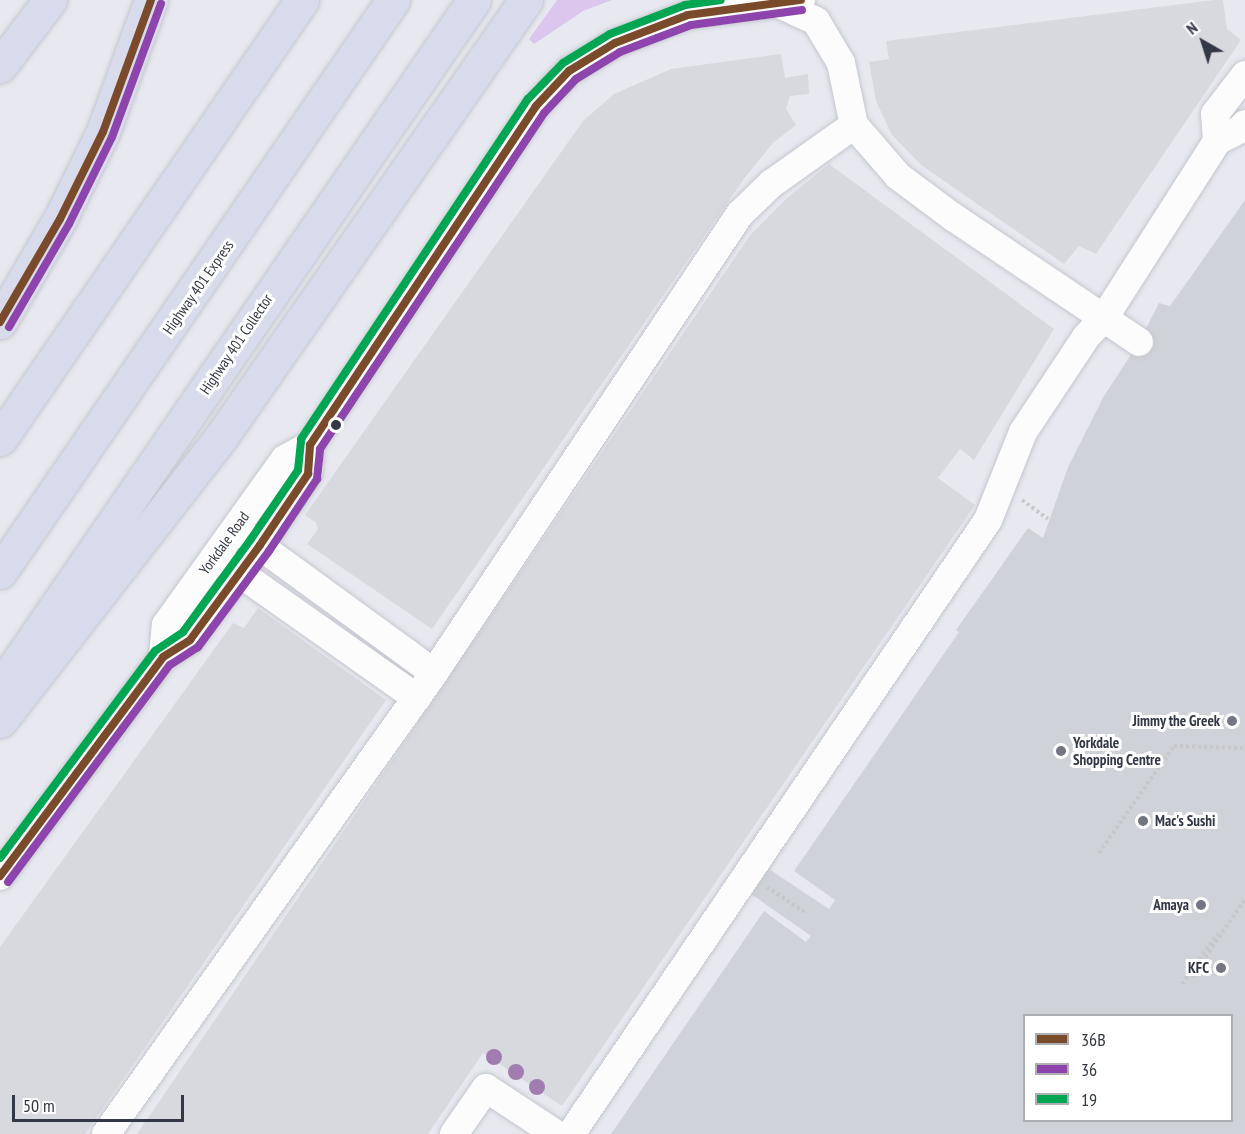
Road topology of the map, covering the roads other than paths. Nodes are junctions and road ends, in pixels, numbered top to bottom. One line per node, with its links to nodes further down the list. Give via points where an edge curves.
1 (50, 0): 8 (highway)
2 (302, 0): 16 (highway)
3 (393, 0): 21 (highway, Highway 401 Express)
4 (474, 0): 25 (highway, Highway 401 Collector)
5 (526, 0): 27 (highway, via 221,437)
6 (789, 2): 11 (street, via 816,21 841,63); 17 (street, Yorkdale Road, via 688,15 615,43 569,71 536,106)
7 (146, 14): 14 (highway, via 103,132 60,219)
8 (0, 66)
9 (1245, 75): 12 (street, via 1215,114)
10 (1245, 124): 12 (street)
11 (854, 125): 13 (street, via 898,176); 24 (street, via 771,184 740,214)
12 (1217, 141): 13 (street)
13 (1104, 318): 15 (street); 32 (street, via 1086,337 1023,432 988,520)
14 (0, 322)
15 (1139, 342)
16 (0, 439)
17 (310, 445): 18 (street, Yorkdale Road, via 285,459); 19 (street, Yorkdale Road, via 308,474)
18 (235, 528): 19 (street); 20 (street, Yorkdale Road)
19 (260, 545): 22 (street, Yorkdale Road); 24 (street)
20 (215, 556): 22 (street); 23 (street, Yorkdale Road, via 166,625)
21 (0, 572)
22 (240, 573): 23 (street, Yorkdale Road, via 190,640); 26 (street)
23 (163, 657): 28 (street, Yorkdale Road)
24 (434, 673): 26 (street)
25 (0, 688)
26 (417, 698): 29 (street)
27 (0, 721)
28 (0, 876)
29 (106, 1134)
30 (454, 1134): 31 (street, via 486,1088)
31 (556, 1134)
32 (571, 1134)

